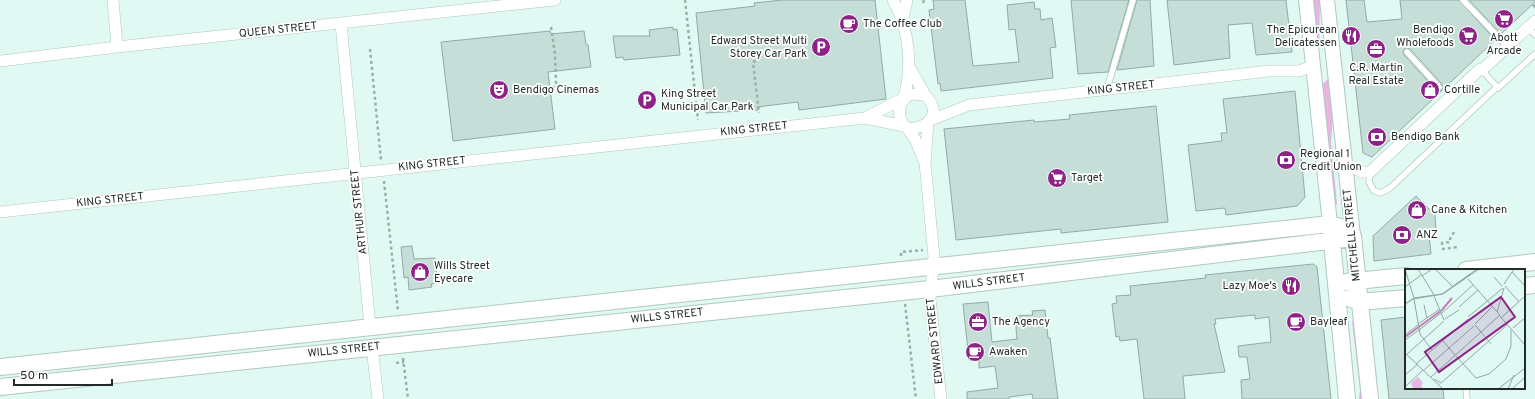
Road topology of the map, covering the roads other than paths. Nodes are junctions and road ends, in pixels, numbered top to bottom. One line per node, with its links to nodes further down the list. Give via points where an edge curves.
1 (112, 0): 13 (street)
2 (555, 0): 10 (street, QUEEN STREET)
3 (893, 0): 9 (street)
4 (907, 0): 9 (street)
5 (1133, 0): 23 (lane)
6 (1306, 0): 18 (street, MITCHELL STREET)
7 (1327, 0): 14 (street, MITCHELL STREET)
8 (1463, 0): 12 (lane)
9 (903, 18): 19 (street)
10 (341, 24): 13 (street, QUEEN STREET); 32 (street, ARTHUR STREET)
11 (1533, 28): 12 (street)
12 (1508, 46): 20 (street)
13 (117, 47): 17 (street, QUEEN STREET)
14 (1331, 47): 18 (street); 30 (street, MITCHELL STREET)
15 (1407, 52): 21 (lane)
16 (1535, 54): 22 (lane)
17 (0, 61)
18 (1313, 66): 23 (street, KING STREET, via 1299,71 1269,71); 34 (street, MITCHELL STREET)
19 (910, 68): 24 (street); 25 (street)
20 (1482, 70): 22 (lane); 31 (street, via 1446,96)
21 (1439, 87)
22 (1497, 87): 31 (lane, via 1386,191 1378,193 1372,190)
23 (1107, 89): 27 (street, KING STREET, via 969,105)
24 (925, 95): 25 (street, via 915,93); 27 (street, via 932,103 933,109)
25 (903, 98): 26 (street, KING STREET); 28 (street, via 899,109 901,120)
26 (865, 118): 28 (street, KING STREET); 32 (street, KING STREET)
27 (929, 121): 28 (street, via 919,127); 29 (street, EDWARD STREET)
28 (906, 127): 29 (street, EDWARD STREET, via 915,139)
29 (925, 163): 38 (street, EDWARD STREET, via 934,249)
30 (1344, 163): 31 (street, via 1362,172); 35 (street, MITCHELL STREET)
31 (1370, 172)
32 (355, 173): 33 (street, KING STREET); 50 (street, ARTHUR STREET)
33 (0, 212)
34 (1330, 224): 35 (main road, via 1344,228); 36 (main road, MITCHELL STREET); 37 (main road, WILLS STREET)
35 (1353, 237): 36 (main road, WILLS STREET); 43 (main road, MITCHELL STREET)
36 (1332, 241): 42 (main road, WILLS STREET); 44 (main road, MITCHELL STREET)
37 (989, 262): 38 (main road, WILLS STREET); 42 (main road)
38 (933, 266): 47 (street, EDWARD STREET); 50 (main road, WILLS STREET)
39 (1533, 267): 40 (main road)
40 (1488, 269)
41 (1405, 276): 43 (main road)
42 (992, 282): 47 (main road, WILLS STREET)
43 (1357, 282): 44 (main road); 49 (main road, MITCHELL STREET)
44 (1337, 284): 49 (main road, via 1346,297); 57 (main road, MITCHELL STREET)
45 (1535, 285): 46 (main road)
46 (1525, 286)
47 (930, 289): 51 (main road, WILLS STREET); 56 (street, EDWARD STREET)
48 (1405, 298): 49 (main road)
49 (1359, 302): 58 (main road, MITCHELL STREET)
50 (370, 326): 51 (main road, ARTHUR STREET); 52 (main road, WILLS STREET)
51 (372, 347): 53 (main road, WILLS STREET); 55 (street, ARTHUR STREET)
52 (0, 367)
53 (0, 387)
54 (1466, 389): 59 (lane)
55 (378, 399)
56 (941, 399)
57 (1347, 399)
58 (1370, 399)
59 (1468, 399)

